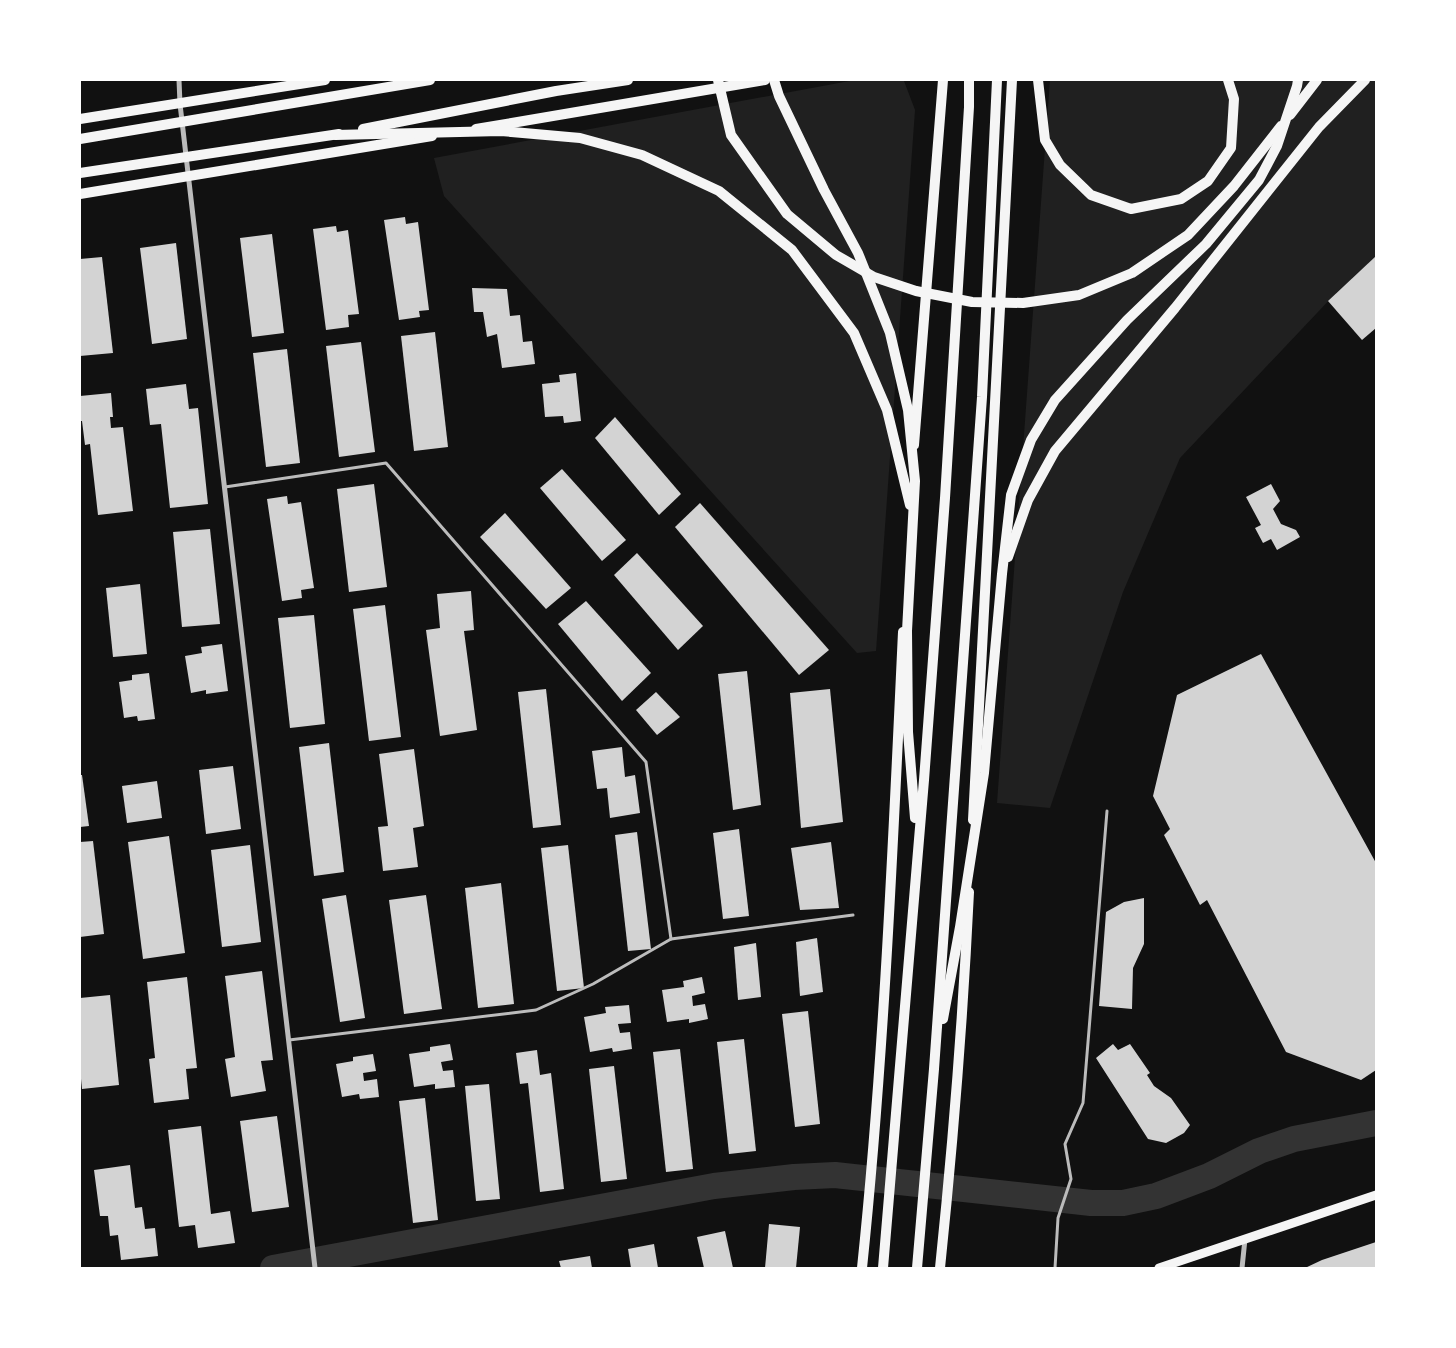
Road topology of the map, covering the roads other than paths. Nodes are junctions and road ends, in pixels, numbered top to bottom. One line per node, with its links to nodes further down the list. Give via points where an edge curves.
1 (179, 80): 19 (street)
2 (325, 80): 19 (main road)
3 (404, 80): 18 (main road)
4 (430, 80): 18 (main road)
5 (628, 80): 21 (main road)
6 (718, 80): 16 (main road, via 731,135 787,214 836,255 874,277 916,291 972,302 1023,303 1079,294 1132,273 1188,235 1234,186)
7 (765, 80): 24 (main road)
8 (774, 80): 27 (main road, via 824,190 858,254 890,333 908,410 915,482)
9 (943, 80): 38 (main road, via 907,535 892,865 874,1152)
10 (969, 80): 30 (main road, via 945,498)
11 (997, 80): 34 (main road, via 982,397)
12 (1012, 80): 41 (main road, via 964,999)
13 (1038, 80): 14 (main road, via 1045,140 1060,165 1092,196 1131,209 1181,199 1208,181 1231,148 1234,99)
14 (1228, 80)
15 (1298, 80): 28 (main road, via 1277,146 1259,180 1206,244 1127,320 1055,400 1031,440 1011,495)
16 (1317, 80)
17 (1365, 80): 28 (main road, via 1319,127 1055,451 1028,500)
18 (388, 87): 22 (main road)
19 (180, 104): 20 (main road); 24 (street)
20 (80, 119)
21 (335, 135): 23 (main road); 27 (main road, via 501,130 580,138 642,155 719,191 792,250 854,332 887,410)
22 (80, 139)
23 (80, 173)
24 (190, 176): 25 (main road); 26 (street)
25 (80, 194)
26 (225, 487): 32 (lane, via 386,463 646,762); 33 (street)
27 (913, 516): 30 (main road, via 907,631 908,732)
28 (1002, 574): 34 (main road, via 984,773)
29 (1107, 811): 42 (lane, via 1083,1102 1064,1144 1072,1179 1058,1218)
30 (918, 847): 39 (main road)
31 (853, 915): 32 (lane)
32 (671, 939): 33 (lane, via 593,984 536,1010)
33 (289, 1040): 37 (street)
34 (934, 1069): 40 (main road)
35 (1376, 1196): 36 (main road)
36 (1245, 1239): 43 (main road); 44 (street)
37 (315, 1268)
38 (862, 1268)
39 (883, 1268)
40 (917, 1268)
41 (940, 1268)
42 (1055, 1268)
43 (1159, 1268)
44 (1242, 1268)

